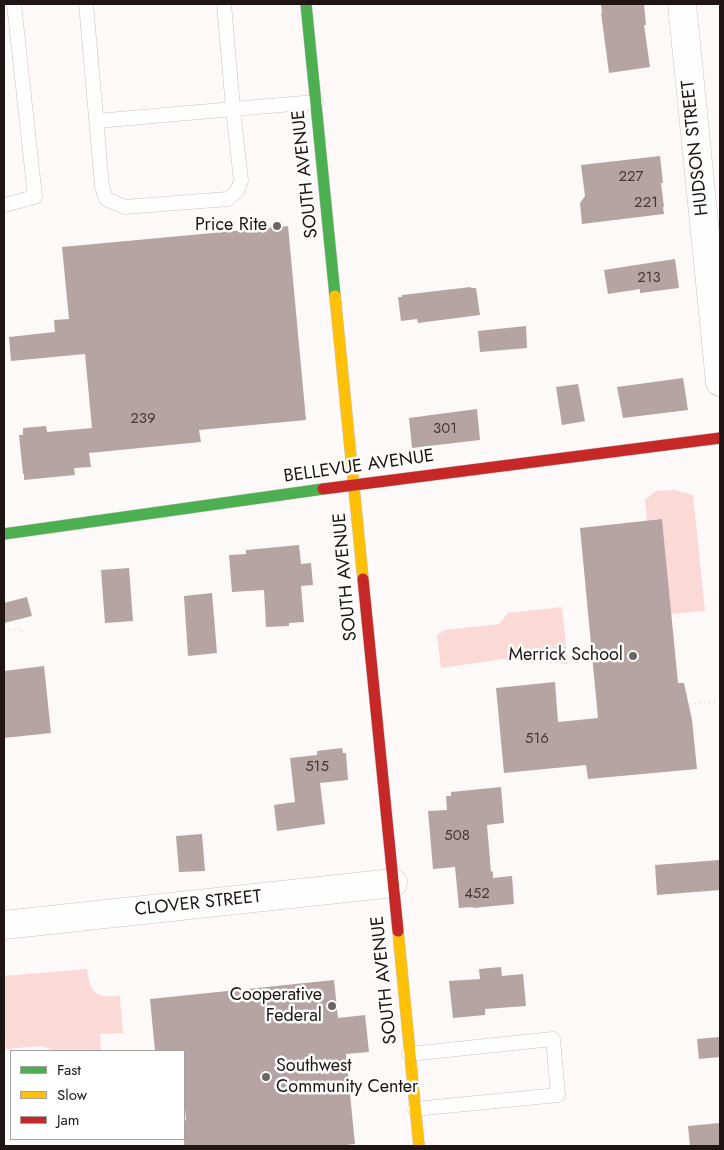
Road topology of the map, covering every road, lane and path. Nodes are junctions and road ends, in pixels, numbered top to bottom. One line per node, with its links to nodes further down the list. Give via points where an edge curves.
1 (14, 4): 9 (lane, via 35,197)
2 (86, 4): 8 (lane)
3 (224, 4): 7 (lane)
4 (306, 4): 6 (main road, SOUTH AVENUE)
5 (682, 4): 10 (street, HUDSON STREET)
6 (316, 102): 7 (lane); 12 (main road, SOUTH AVENUE)
7 (233, 109): 8 (lane); 8 (lane, via 241,181 237,191 228,199 125,206 106,199)
8 (97, 121)
9 (4, 205)
10 (720, 382)
11 (720, 438): 12 (main road, BELLEVUE AVENUE)
12 (354, 485): 13 (main road, BELLEVUE AVENUE); 18 (main road, SOUTH AVENUE)
13 (4, 534)
14 (4, 631): 15 (path, via 21,628)
15 (22, 632)
16 (720, 701): 17 (path)
17 (688, 704)
18 (393, 883): 19 (street, CLOVER STREET); 20 (main road, SOUTH AVENUE)
19 (4, 925)
20 (410, 1054): 21 (main road, SOUTH AVENUE); 21 (lane, via 553,1039 558,1095)
21 (416, 1110): 22 (main road, SOUTH AVENUE)
22 (419, 1146)

